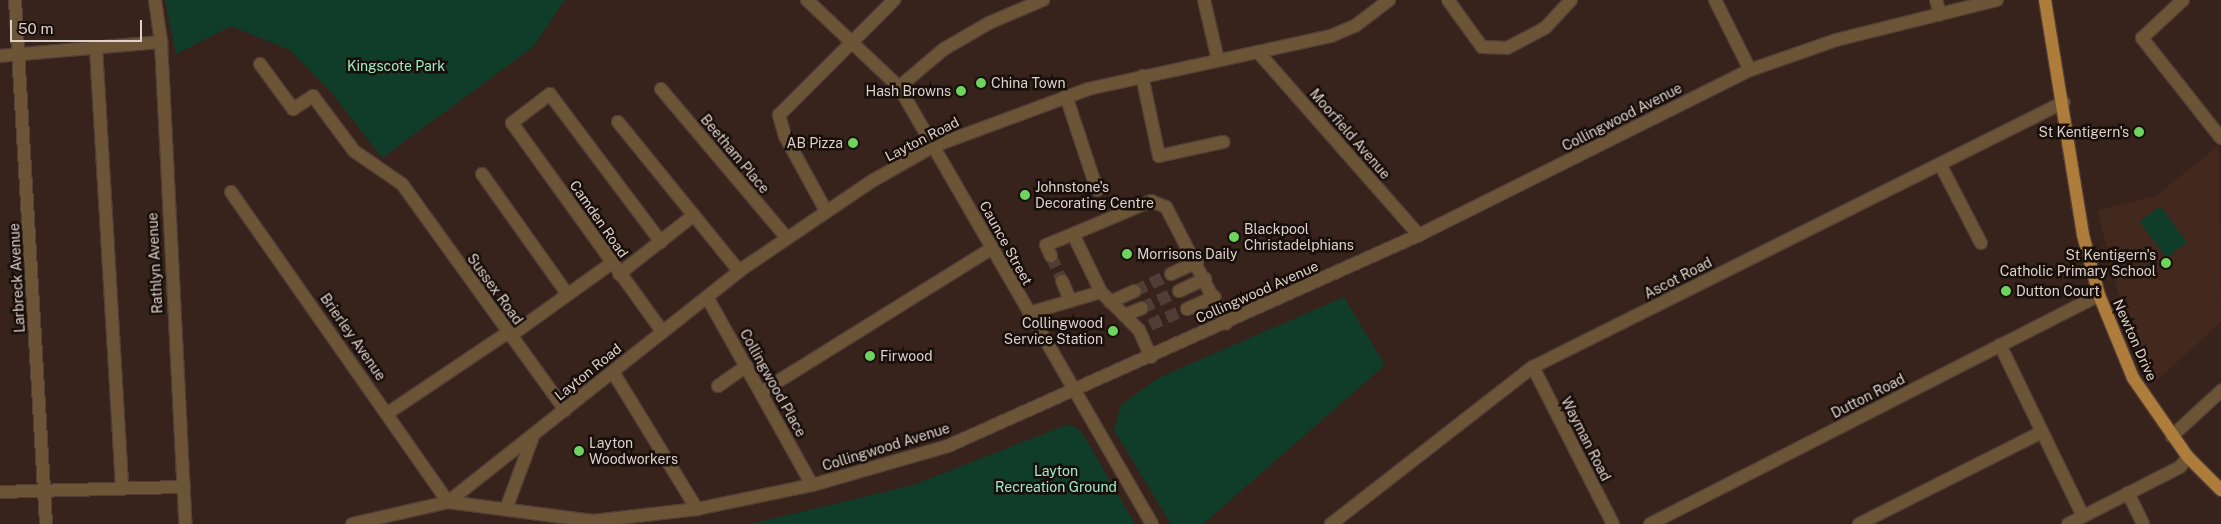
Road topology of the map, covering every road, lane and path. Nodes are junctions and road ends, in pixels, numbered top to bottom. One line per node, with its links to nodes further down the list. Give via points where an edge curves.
1 (15, 0): 20 (street, Larbreck Avenue)
2 (154, 0): 17 (street, Rathlyn Avenue)
3 (807, 0): 16 (street, Caunce Street)
4 (894, 0): 16 (street)
5 (1043, 0): 26 (street, via 989,23 944,50)
6 (1204, 0): 22 (street)
7 (1389, 0): 19 (street, Layton Road, via 1344,32)
8 (1448, 0): 9 (street, via 1482,47 1507,48 1545,28)
9 (1570, 0)
10 (1715, 0): 24 (street)
11 (1936, 0): 15 (street)
12 (1997, 0): 15 (street, Collingwood Avenue)
13 (2045, 0): 29 (main road, Newton Drive)
14 (2184, 0): 31 (street, via 2142,38)
15 (1940, 14): 24 (street, Collingwood Avenue, via 1836,40)
16 (854, 40): 26 (street, Caunce Street); 38 (street, via 779,115 785,136)
17 (161, 42): 18 (street); 85 (street, Rathlyn Avenue)
18 (96, 48): 20 (street); 86 (street)
19 (1258, 52): 22 (street, Layton Road); 41 (street, Moorfield Avenue)
20 (18, 53): 21 (street); 87 (street, Larbreck Avenue)
21 (0, 56)
22 (1218, 60): 25 (street, Layton Road)
23 (260, 64): 68 (street, Sussex Road, via 294,109 313,96 354,151 402,184)
24 (1750, 70): 41 (street, Collingwood Avenue)
25 (1142, 76): 28 (street, Layton Road); 32 (street, via 1158,156)
26 (899, 87): 33 (street, Caunce Street)
27 (661, 89): 42 (street, Beetham Place)
28 (1066, 96): 33 (street, Layton Road); 36 (street)
29 (2064, 102): 34 (street, Ascot Road); 57 (main road, Newton Drive, via 2083,235)
30 (618, 122): 39 (street)
31 (2221, 138)
32 (1223, 142)
33 (934, 146): 38 (street, Layton Road); 45 (street, Caunce Street)
34 (1940, 164): 44 (street); 72 (street, Ascot Road)
35 (482, 174): 56 (street)
36 (1098, 190)
37 (230, 192): 79 (street, Brierley Avenue)
38 (826, 211): 42 (street, Layton Road)
39 (694, 215): 43 (street); 49 (street)
40 (1072, 234): 46 (street, via 1046,245); 47 (street, via 1151,201 1175,216); 55 (street)
41 (1419, 235): 66 (street, Collingwood Avenue)
42 (786, 237): 49 (street, Layton Road)
43 (661, 242): 48 (street); 48 (street, Camden Road, via 550,94 512,123)
44 (1981, 243)
45 (992, 248): 64 (street, Caunce Street); 76 (street)
46 (1051, 256)
47 (1197, 262): 50 (street); 51 (street)
48 (615, 268): 56 (street); 67 (street, Camden Road)
49 (739, 270): 58 (street, Layton Road)
50 (1171, 274)
51 (1205, 279): 54 (street); 59 (street)
52 (1062, 281): 60 (street)
53 (1135, 291): 61 (street)
54 (1179, 291)
55 (1101, 292): 60 (street); 61 (street)
56 (568, 295): 68 (street)
57 (2099, 295): 69 (street, Dutton Road); 81 (main road, Newton Drive, via 2133,378)
58 (707, 297): 67 (street, Layton Road); 71 (street, Collingwood Place)
59 (1214, 297): 63 (street); 66 (street)
60 (1070, 300): 64 (street)
61 (1110, 302): 65 (street)
62 (1142, 308): 65 (street)
63 (1187, 309)
64 (1029, 313): 77 (street, Caunce Street)
65 (1125, 315): 70 (street, via 1144,328)
66 (1226, 323): 70 (street, Collingwood Avenue)
67 (662, 331): 73 (street, Layton Road)
68 (509, 334): 78 (street, Sussex Road); 79 (street)
69 (2000, 346): 80 (street); 102 (street, Dutton Road)
70 (1151, 357): 77 (street, Collingwood Avenue)
71 (747, 366): 74 (street); 76 (street, Collingwood Place)
72 (1533, 368): 100 (street, Ascot Road); 101 (street, Wayman Road)
73 (613, 372): 78 (street, Layton Road); 93 (street)
74 (718, 386)
75 (2221, 391): 81 (street)
76 (761, 392): 84 (street, Collingwood Place)
77 (1074, 392): 84 (street, Collingwood Avenue, via 948,446); 99 (street, Caunce Street)
78 (565, 410): 82 (street, Layton Road)
79 (388, 413): 91 (street, Brierley Avenue)
80 (2042, 432): 94 (street); 103 (street)
81 (2172, 436): 83 (main road, Newton Drive)
82 (533, 438): 91 (street, Layton Road); 92 (street, Layton Road)
83 (2188, 457): 88 (main road, Newton Drive); 90 (street, via 2180,467)
84 (812, 485): 93 (street, Collingwood Avenue)
85 (184, 486): 86 (street); 97 (street, Rathlyn Avenue)
86 (122, 487): 87 (street)
87 (45, 490): 89 (street); 96 (street, Larbreck Avenue)
88 (2221, 490)
89 (0, 492)
90 (2128, 493): 94 (street); 105 (street)
91 (448, 502): 92 (street, Layton Road); 98 (street, Layton Road)
92 (506, 509): 95 (street, Collingwood Avenue)
93 (697, 509): 95 (street, Collingwood Avenue)
94 (2083, 516): 104 (street)
95 (592, 522)
96 (46, 524)
97 (184, 524)
98 (352, 524)
99 (1152, 524)
100 (1332, 524)
101 (1613, 524)
102 (1650, 524)
103 (1859, 524)
104 (2068, 524)
105 (2143, 524)

